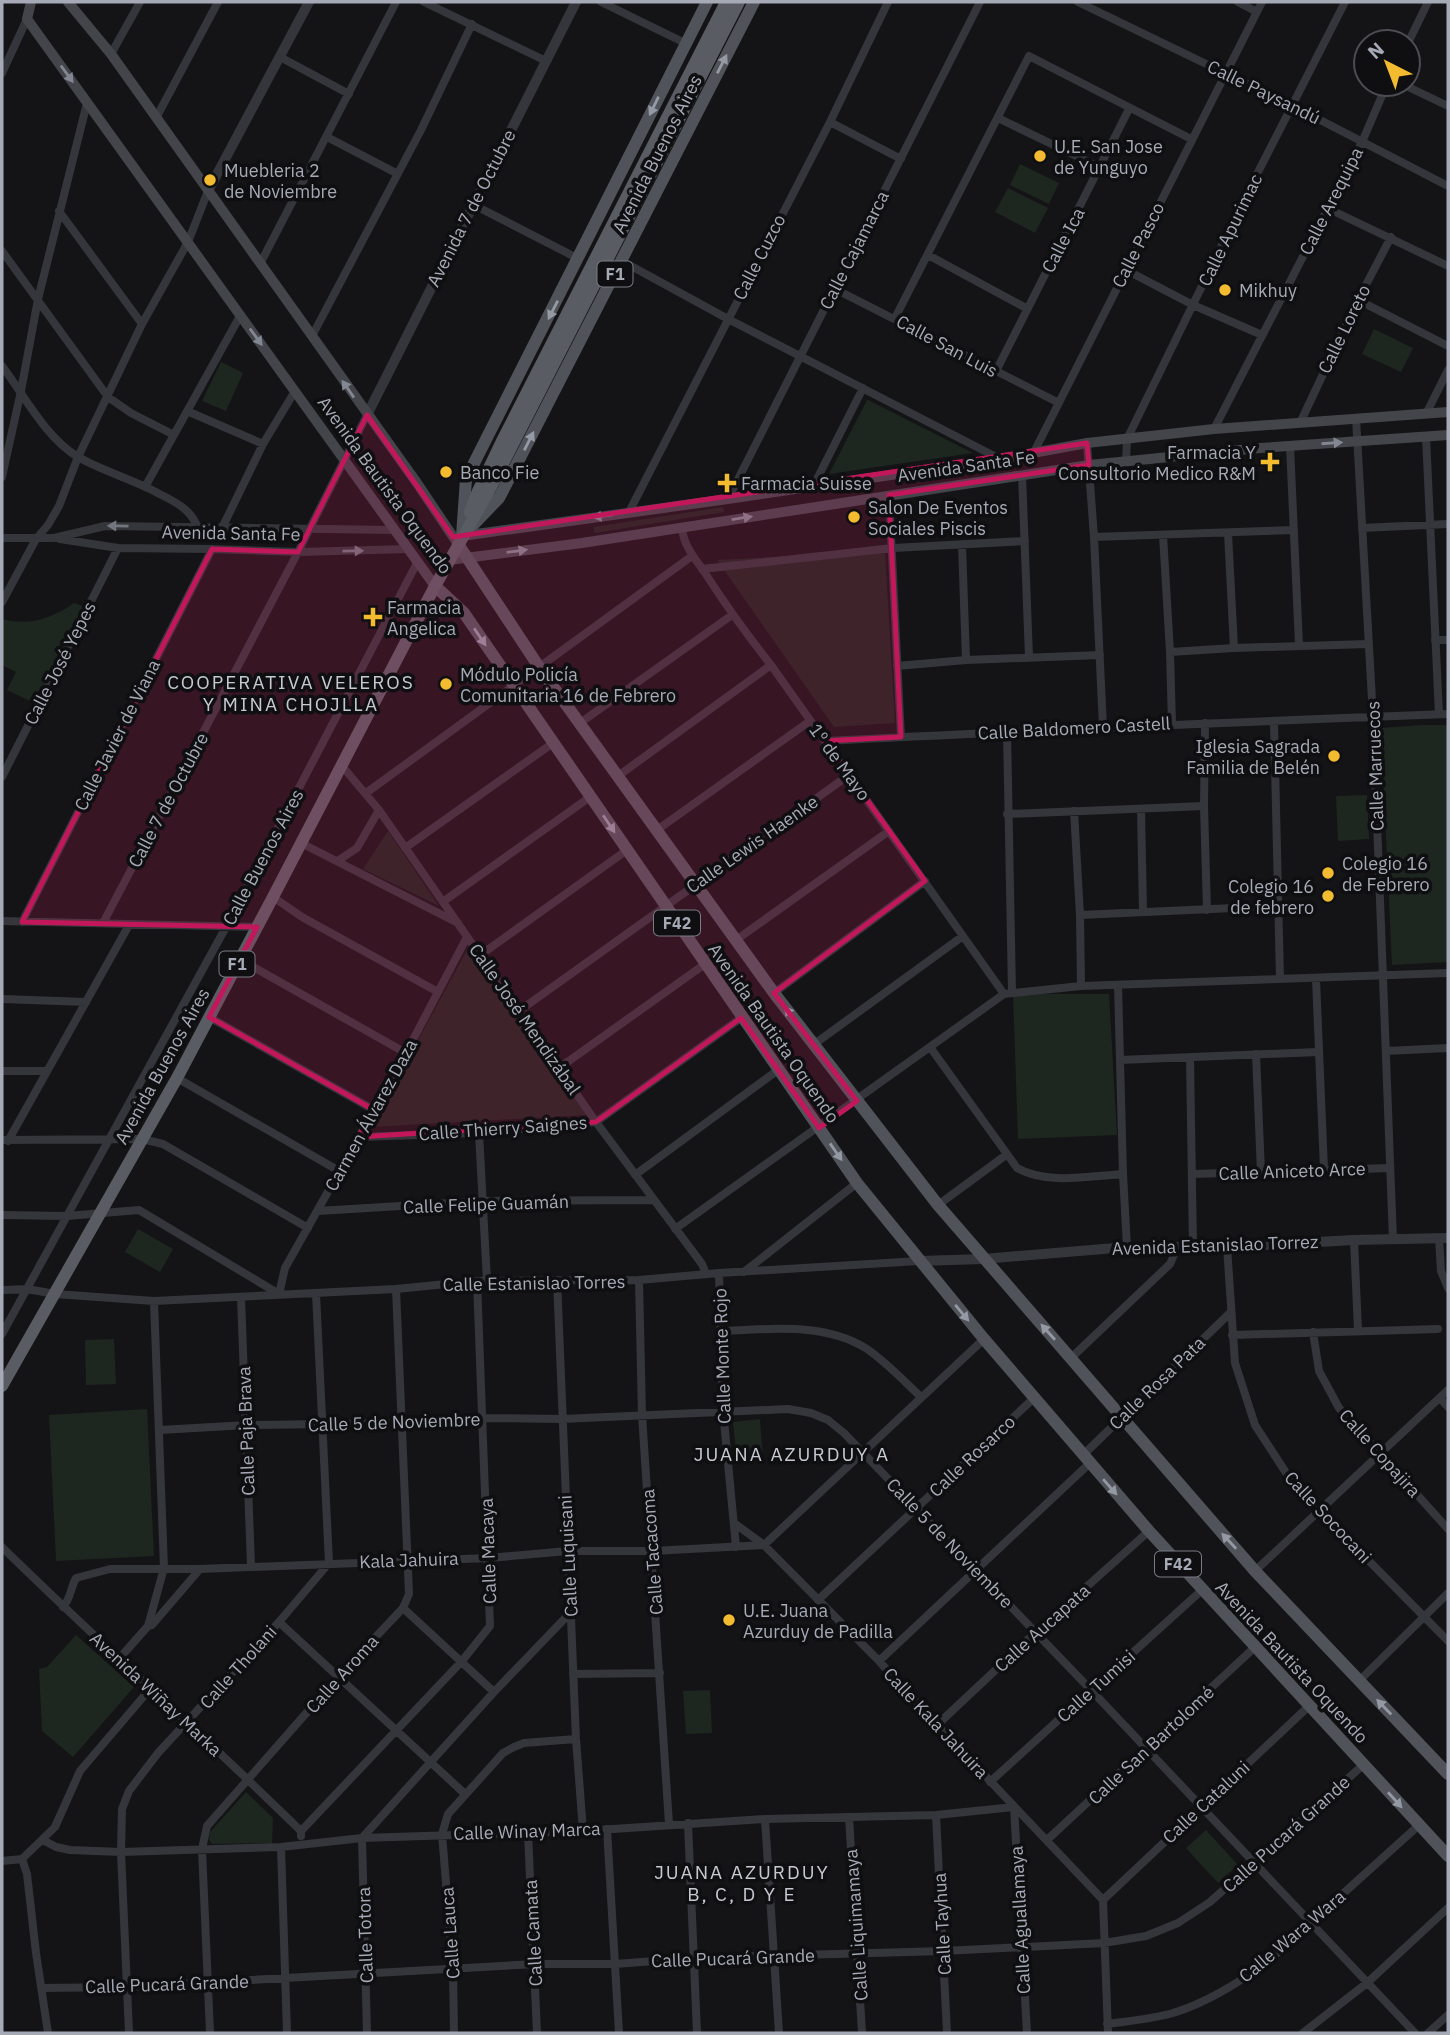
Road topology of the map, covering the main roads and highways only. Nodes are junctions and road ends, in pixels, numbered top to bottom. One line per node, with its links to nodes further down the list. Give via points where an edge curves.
1 (31, 2): 12 (main road, Avenida Bautista Oquendo / F42, one-way to 12, via 27,19)
2 (68, 2): 9 (main road, Avenida Bautista Oquendo / F42, one-way to 2, via 111,54)
3 (707, 2): 9 (main road, Avenida Buenos Aires, one-way to 9, via 466,479)
4 (726, 2): 9 (highway, Avenida Buenos Aires / F1, via 489,467)
5 (739, 2): 9 (highway, Avenida Buenos Aires / F1)
6 (754, 2): 9 (main road, Avenida Buenos Aires / F1, one-way to 6, via 499,498)
7 (1448, 412): 9 (main road, Avenida Santa Fe, one-way to 9, via 1087,443)
8 (1448, 435): 10 (main road, Avenida Santa Fe, one-way to 8, via 1088,465)
9 (460, 540): 10 (main road, Avenida Bautista Oquendo / F42); 11 (highway, Avenida Buenos Aires / F1)
10 (466, 557): 11 (main road, Avenida Santa Fe); 14 (main road, Avenida Bautista Oquendo / F42, one-way to 10, via 1255,1570 937,1205 774,993 538,667)
11 (449, 560): 12 (highway, Avenida Buenos Aires / F1)
12 (435, 586): 13 (highway, Avenida Buenos Aires / F1, via 177,1078); 15 (main road, Avenida Bautista Oquendo / F42, one-way to 15, via 464,612 741,1018 857,1183 919,1261 1149,1531)
13 (2, 1386)
14 (1448, 1774)
15 (1448, 1856)

